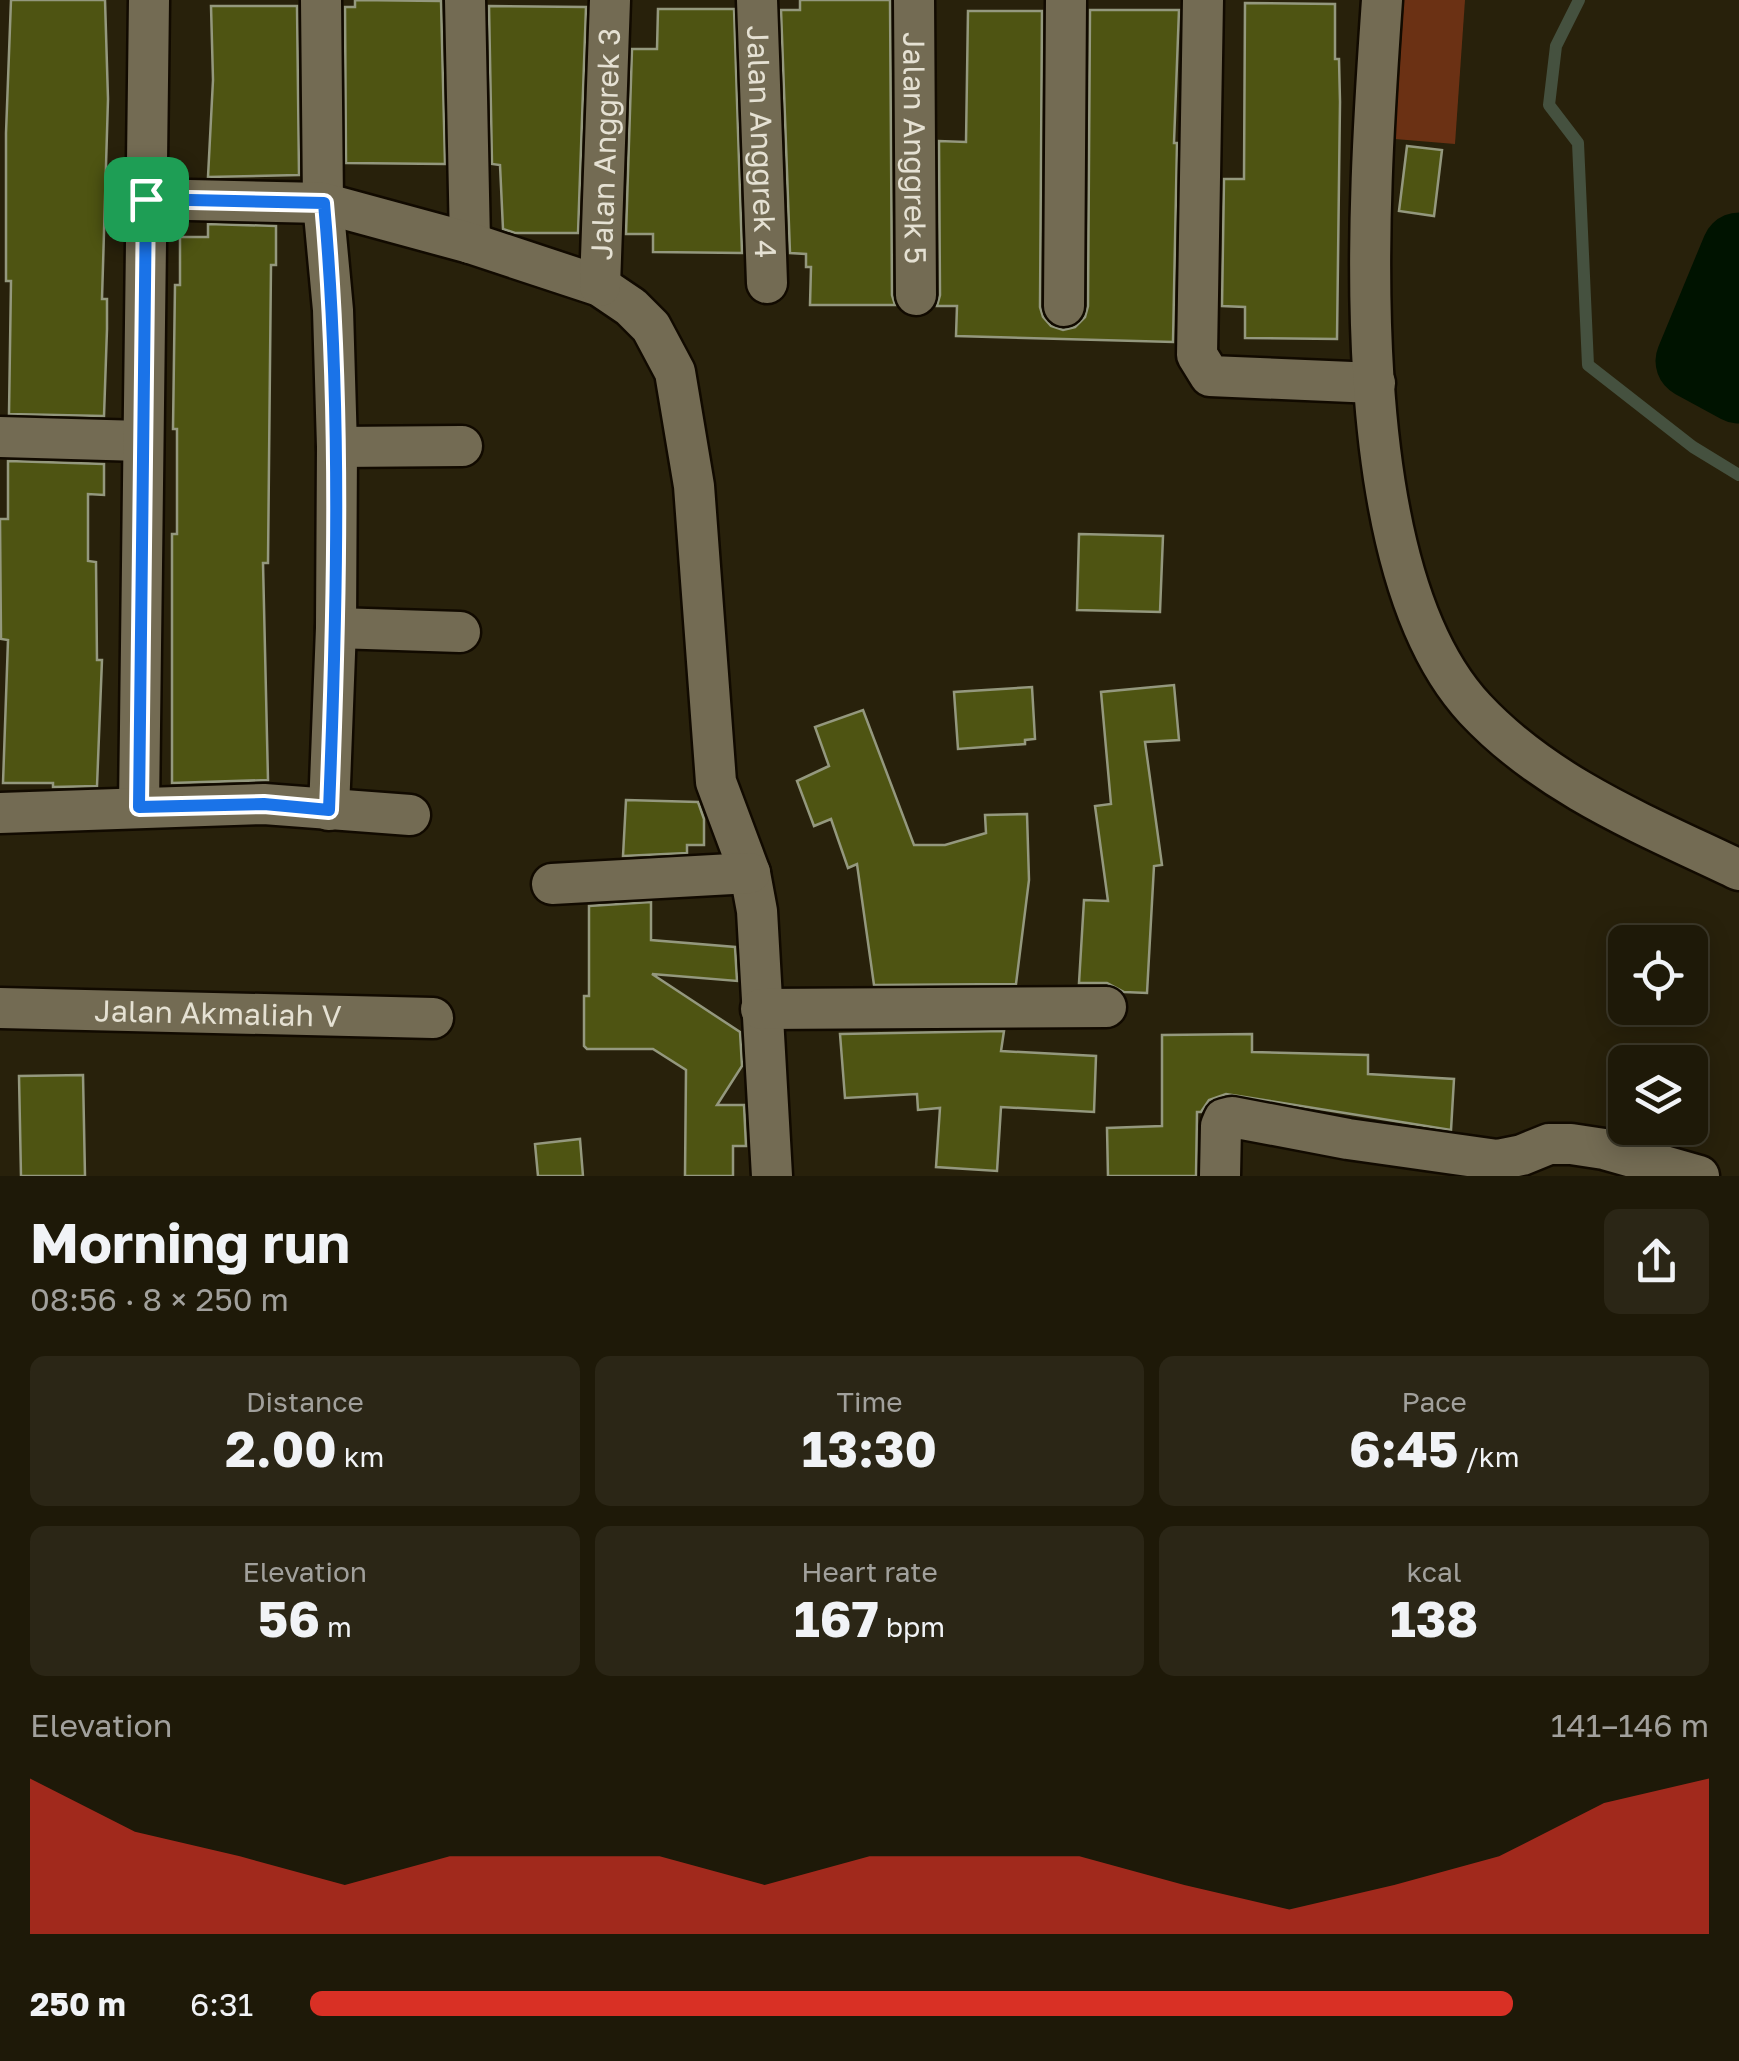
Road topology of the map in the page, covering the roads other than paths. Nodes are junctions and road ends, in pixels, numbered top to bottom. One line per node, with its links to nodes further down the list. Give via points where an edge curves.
1 (149, 0): 10 (street)
2 (321, 0): 11 (street)
3 (464, 0): 12 (street)
4 (610, 0): 14 (street, Jalan Anggrek 3)
5 (757, 0): 13 (street, Jalan Anggrek 4)
6 (914, 0): 15 (street, Jalan Anggrek 5)
7 (1066, 0): 16 (street)
8 (1203, 0): 17 (street, via 1196,355 1210,376)
9 (1382, 0): 17 (street, via 1372,212)
10 (146, 199): 11 (street); 19 (street)
11 (324, 203): 12 (street); 21 (street)
12 (470, 243): 14 (street)
13 (767, 282)
14 (600, 286): 29 (street, via 651,327 675,372 694,486 712,756)
15 (916, 295)
16 (1064, 306)
17 (1375, 384): 28 (street, via 1393,534 1448,678 1550,773 1599,804)
18 (0, 437): 19 (street)
19 (142, 441): 24 (street)
20 (462, 446): 21 (street)
21 (338, 448): 22 (street)
22 (336, 628): 23 (street); 25 (street)
23 (460, 632)
24 (139, 807): 25 (street); 26 (street)
25 (329, 810): 27 (street)
26 (0, 813)
27 (410, 815)
28 (1739, 870)
29 (750, 873): 30 (street); 33 (street)
30 (552, 884)
31 (1106, 1007): 33 (street)
32 (0, 1008): 34 (street, Jalan Akmaliah V)
33 (761, 1010): 35 (street)
34 (433, 1018)
35 (772, 1176)
36 (1220, 1176): 37 (street, via 1221,1126 1232,1116 1497,1160 1571,1144)
37 (1699, 1176)

